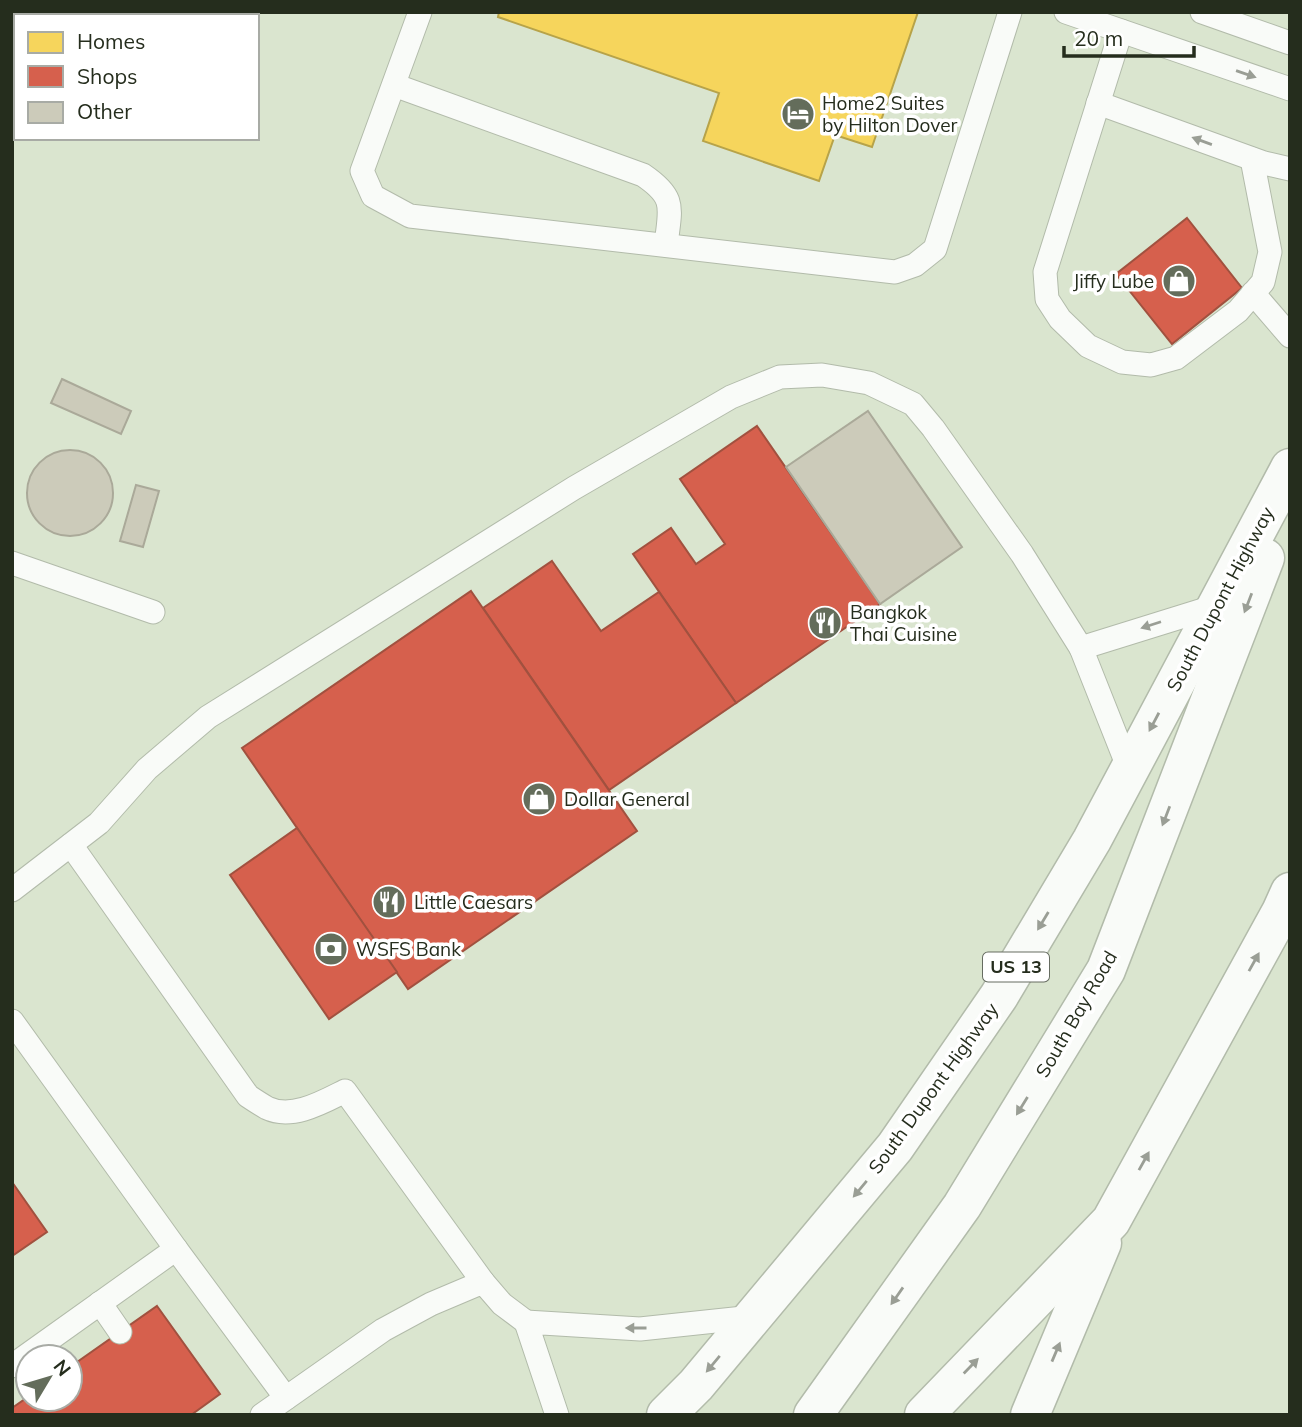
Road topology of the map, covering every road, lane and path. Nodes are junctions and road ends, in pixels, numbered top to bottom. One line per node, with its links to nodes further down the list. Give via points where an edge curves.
1 (420, 12): 7 (lane)
2 (1010, 12): 12 (lane, via 935,249 915,265 895,272)
3 (1066, 12): 5 (lane)
4 (1202, 12): 6 (lane)
5 (1121, 31): 8 (lane, one-way to 8); 9 (lane)
6 (1290, 43)
7 (394, 85): 12 (lane, via 643,175 667,198); 12 (lane, via 362,171 373,195 411,216)
8 (1290, 89)
9 (1098, 103): 10 (lane, one-way to 9); 13 (lane, via 1045,272 1047,299 1060,319 1088,346 1122,362 1151,365 1176,358 1238,311)
10 (1252, 159): 11 (lane); 13 (lane, via 1270,252 1263,282)
11 (1290, 169)
12 (666, 245)
13 (1253, 293): 14 (lane)
14 (1290, 336)
15 (1290, 467): 18 (highway, South Dupont Highway / US 13)
16 (1290, 494): 38 (highway, South Bay Road, one-way to 38, via 1106,970 962,1206)
17 (12, 563): 19 (lane)
18 (1216, 606): 20 (lane, one-way to 20); 21 (highway, South Dupont Highway / US 13, one-way to 21)
19 (153, 612)
20 (1081, 648): 21 (lane); 22 (lane, via 1022,554 913,404 869,383 822,375 780,377 730,397 574,488 208,717 147,769 99,823)
21 (1129, 769): 30 (highway, South Dupont Highway / US 13, one-way to 30, via 999,996 895,1147)
22 (71, 845): 23 (lane); 28 (lane, via 248,1096 270,1109 293,1111 319,1105 345,1091)
23 (12, 890)
24 (1290, 892): 26 (highway, one-way to 24)
25 (12, 1021): 27 (lane)
26 (1111, 1221): 39 (highway, one-way to 26); 40 (highway, one-way to 26)
27 (176, 1249): 29 (lane); 34 (lane)
28 (483, 1282): 31 (lane); 34 (lane, via 383,1330)
29 (100, 1303): 32 (lane); 33 (lane)
30 (752, 1317): 31 (lane, one-way to 31, via 640,1329); 37 (highway, South Dupont Highway / US 13, one-way to 37)
31 (526, 1322): 36 (lane)
32 (120, 1332)
33 (50, 1343)
34 (286, 1398): 35 (lane)
35 (262, 1415)
36 (557, 1415)
37 (666, 1415)
38 (813, 1415)
39 (924, 1415)
40 (1030, 1415)

